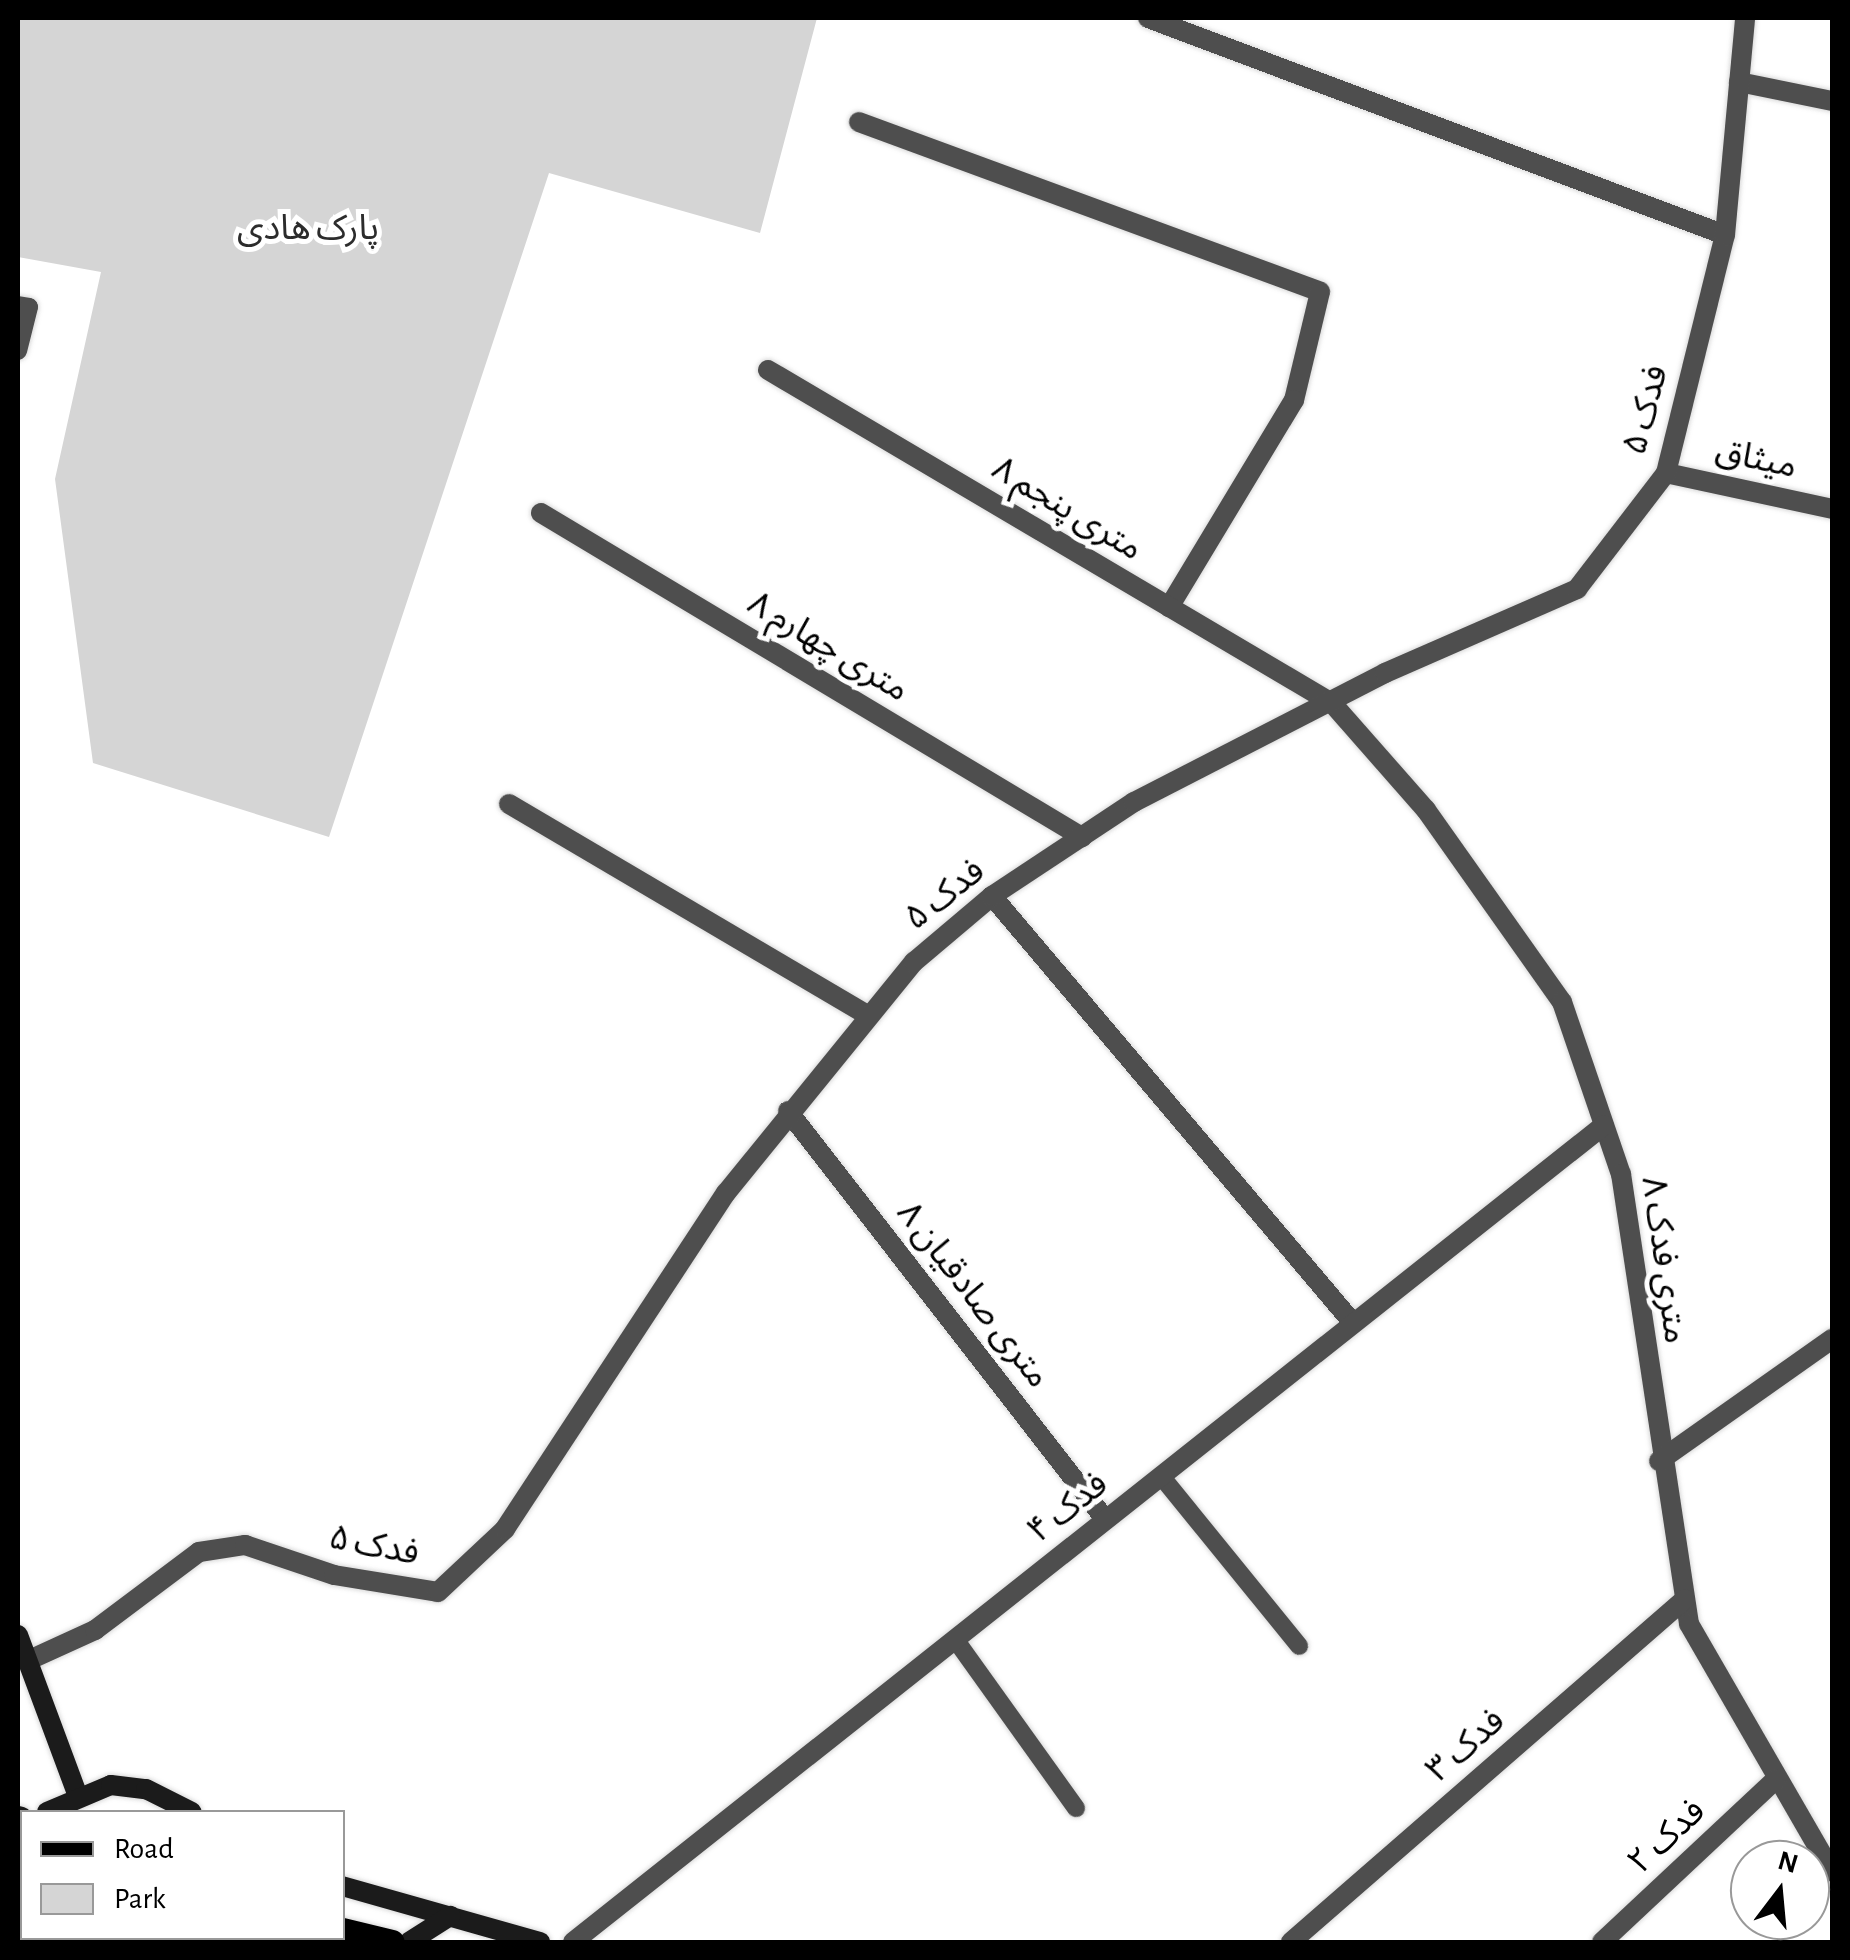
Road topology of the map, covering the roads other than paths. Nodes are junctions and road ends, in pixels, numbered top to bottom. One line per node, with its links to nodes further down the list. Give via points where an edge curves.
1 (1148, 18): 6 (street)
2 (1745, 18): 3 (street, فدک ۵)
3 (1739, 82): 4 (street); 6 (street, فدک ۵)
4 (1832, 101)
5 (859, 122): 13 (street, via 1320,292 1294,400)
6 (1725, 235): 10 (street, فدک ۵)
7 (18, 305): 8 (lane, via 28,307)
8 (18, 352)
9 (768, 370): 13 (street, ۸ متری پنجم)
10 (1666, 474): 11 (street, میثاق); 14 (street, فدک ۵, via 1577,590)
11 (1832, 509)
12 (541, 513): 16 (street, ۸ متری چهارم)
13 (1168, 607): 14 (street, ۸ متری پنجم)
14 (1332, 703): 16 (street, فدک ۵, via 1134,802); 20 (street, ۸ متری فدک, via 1426,810 1562,1002)
15 (509, 804): 18 (street)
16 (1082, 837): 17 (street, فدک ۵)
17 (992, 896): 18 (street, فدک ۵); 21 (street)
18 (866, 1014): 19 (street, فدک ۵)
19 (788, 1111): 25 (street, ۸ متری صادقیان); 30 (street, فدک ۵, via 646,1304 505,1529 438,1592 334,1575 245,1545 199,1552 95,1630)
20 (1604, 1124): 21 (street, فدک ۴); 23 (street, ۸ متری فدک, via 1621,1174)
21 (1352, 1323): 24 (street, فدک ۴)
22 (1832, 1340): 23 (street)
23 (1660, 1461): 26 (street, ۸ متری فدک)
24 (1161, 1476): 25 (street, فدک ۴); 29 (lane)
25 (1106, 1520): 28 (street, فدک ۴)
26 (1685, 1599): 31 (street, ۸ متری فدک, via 1689,1624); 44 (street, فدک ۳)
27 (18, 1635): 30 (main road)
28 (955, 1639): 33 (lane); 43 (street, فدک ۴)
29 (1299, 1646)
30 (27, 1661): 32 (main road)
31 (1776, 1779): 36 (street, ۸ متری فدک); 45 (street, فدک ۲)
32 (77, 1794): 34 (main road); 35 (main road, via 146,1789)
33 (1076, 1808)
34 (50, 1810)
35 (188, 1810)
36 (1832, 1872)
37 (345, 1887): 38 (main road)
38 (450, 1916): 41 (main road); 42 (main road)
39 (345, 1931): 40 (main road)
40 (392, 1942)
41 (409, 1942)
42 (540, 1942)
43 (572, 1942)
44 (1291, 1942)
45 (1602, 1942)

